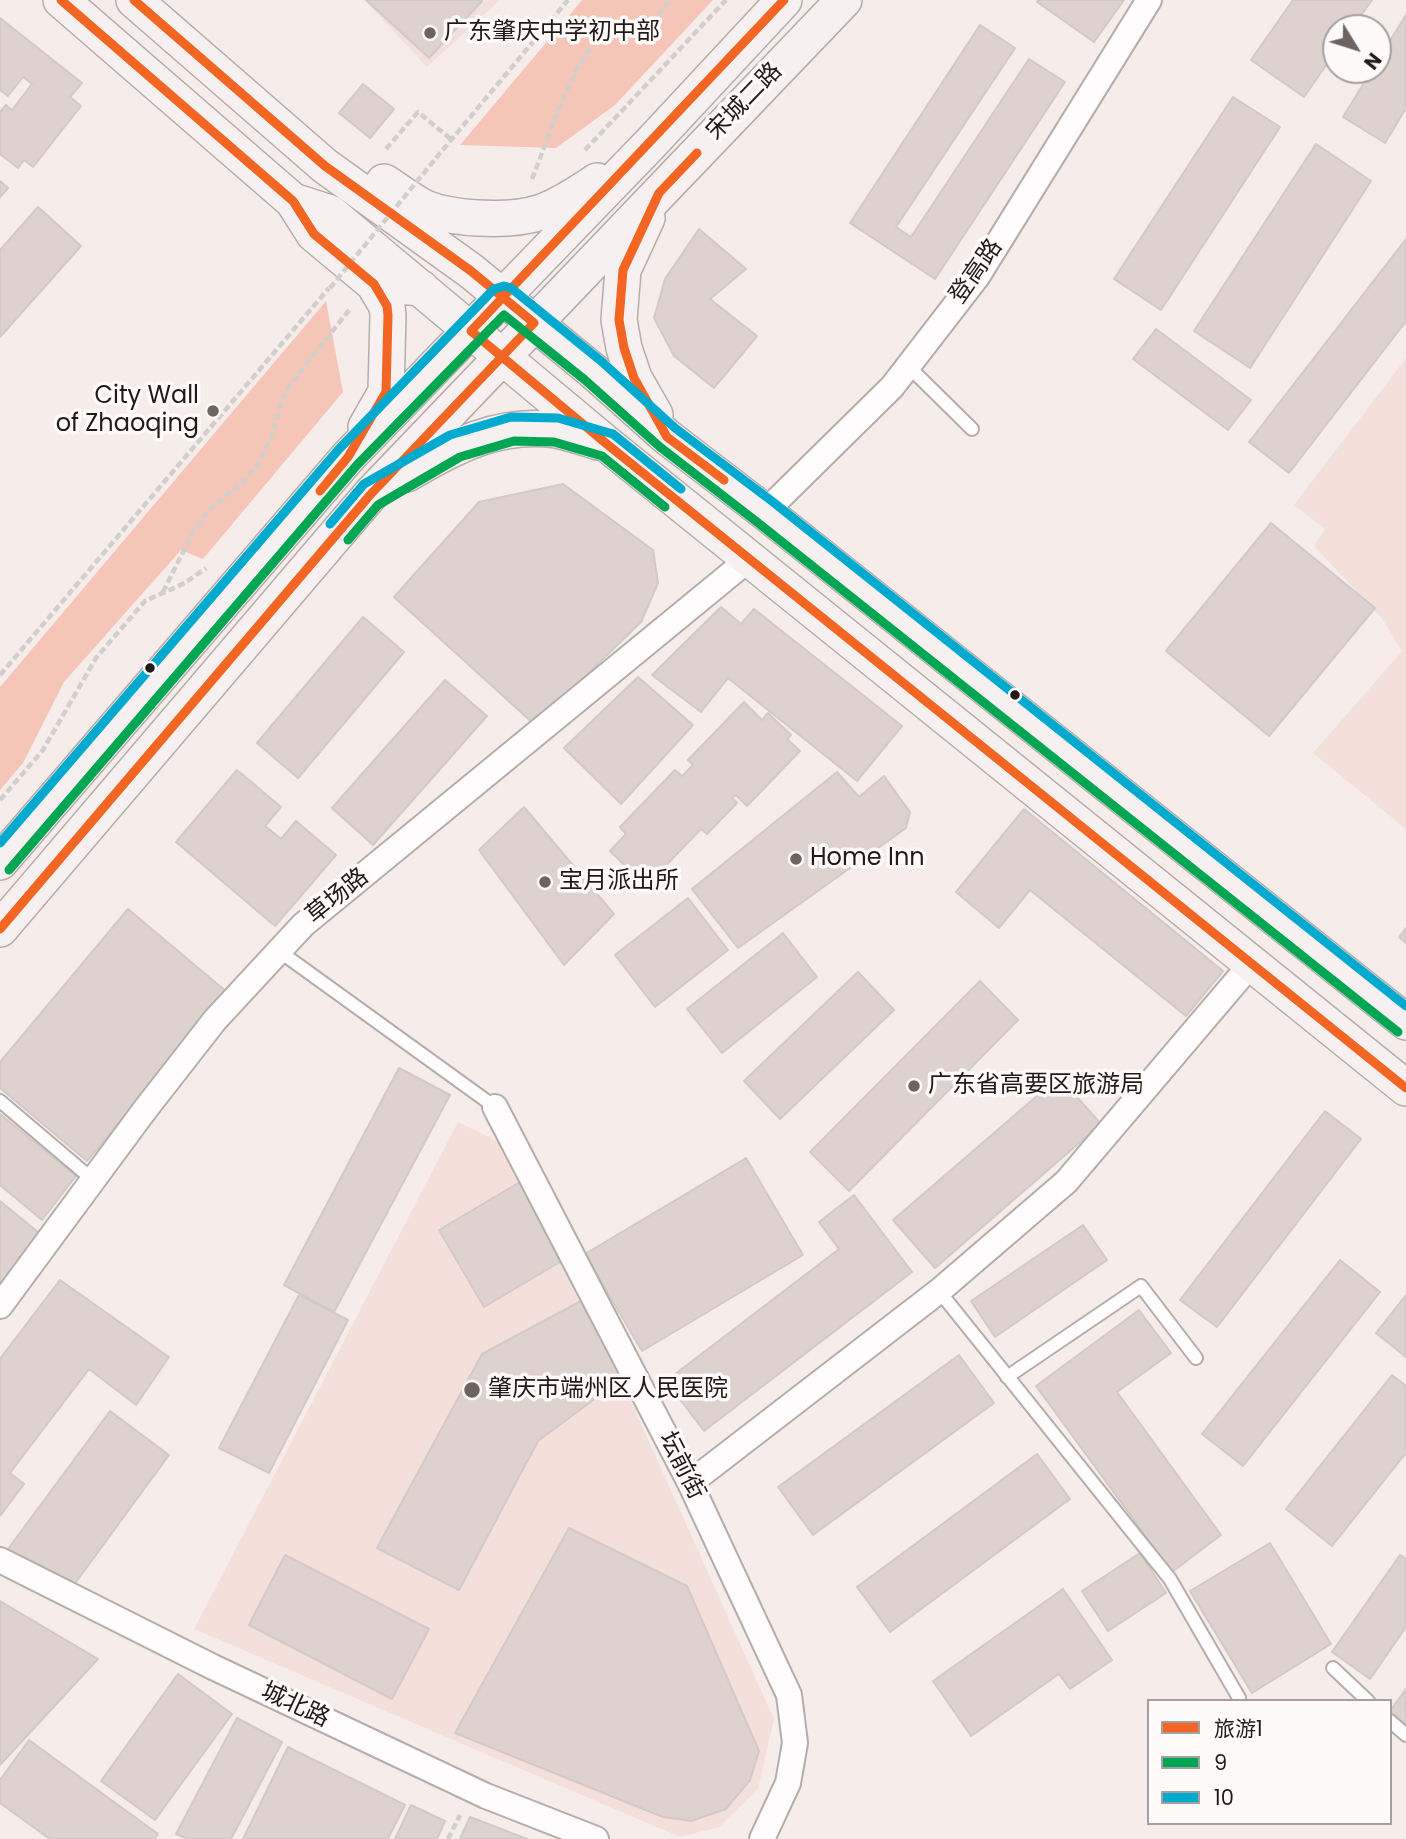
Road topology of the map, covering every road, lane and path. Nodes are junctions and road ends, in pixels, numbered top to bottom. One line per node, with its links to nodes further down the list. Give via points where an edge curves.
1 (61, 0): 16 (main road)
2 (134, 0): 12 (main road)
3 (568, 0): 9 (path)
4 (671, 0): 14 (path, via 637,30 598,42 587,51 530,186)
5 (726, 0): 11 (path)
6 (783, 0): 10 (main road, 宋城二路)
7 (844, 0): 15 (main road, 宋城二路)
8 (1149, 0): 23 (street, 登高路, via 977,276)
9 (452, 140): 13 (path, via 418,112); 33 (path, bridge)
10 (652, 142): 13 (main road, via 564,203 532,216 455,217 425,208); 19 (main road, 宋城二路)
11 (580, 155)
12 (325, 166): 13 (main road); 19 (main road)
13 (368, 171)
14 (541, 181)
15 (659, 192): 20 (main road, 宋城二路); 25 (main road, via 623,270 619,320 634,378)
16 (293, 201): 17 (main road, via 330,213); 18 (main road, via 314,234)
17 (421, 288): 18 (main road); 21 (main road)
18 (365, 293): 27 (main road, via 387,306 386,392); 32 (path, via 289,386 258,464 195,528)
19 (503, 298): 20 (main road); 21 (main road, 宋城二路)
20 (534, 324): 22 (main road, 宋城二路); 25 (main road)
21 (471, 331): 22 (main road); 27 (main road, 宋城二路)
22 (502, 357): 26 (main road); 28 (main road, 宋城二路)
23 (908, 366): 24 (lane); 29 (street, 登高路)
24 (972, 429)
25 (667, 437): 29 (main road)
26 (608, 445): 28 (main road, via 556,430 512,429 455,446); 30 (main road)
27 (348, 457): 35 (main road)
28 (370, 495): 36 (main road, 宋城二路)
29 (765, 512): 39 (main road)
30 (749, 559): 37 (street, 草场路, via 303,925); 38 (main road)
31 (215, 560): 32 (path, via 185,583)
32 (162, 593): 34 (path, via 145,601 96,658 43,750)
33 (0, 675)
34 (0, 800)
35 (0, 862)
36 (0, 929)
37 (279, 951): 42 (lane); 43 (street, 草场路, via 215,1020)
38 (1252, 963): 40 (main road); 44 (street, via 1066,1182)
39 (1406, 1022)
40 (1406, 1088)
41 (0, 1101): 43 (lane)
42 (495, 1107): 48 (street, 坛前街)
43 (93, 1180): 45 (street, 草场路)
44 (939, 1291): 47 (lane); 48 (street)
45 (0, 1306)
46 (1196, 1357): 47 (lane, via 1141,1286)
47 (1007, 1377): 51 (lane, via 1170,1579)
48 (690, 1483): 56 (street, 坛前街, via 789,1695 795,1743 788,1783)
49 (0, 1560): 55 (street, 城北路, via 486,1796)
50 (1333, 1668): 52 (lane)
51 (1239, 1698)
52 (1366, 1699)
53 (1392, 1723): 54 (lane)
54 (1406, 1735)
55 (596, 1839)
56 (762, 1839)

